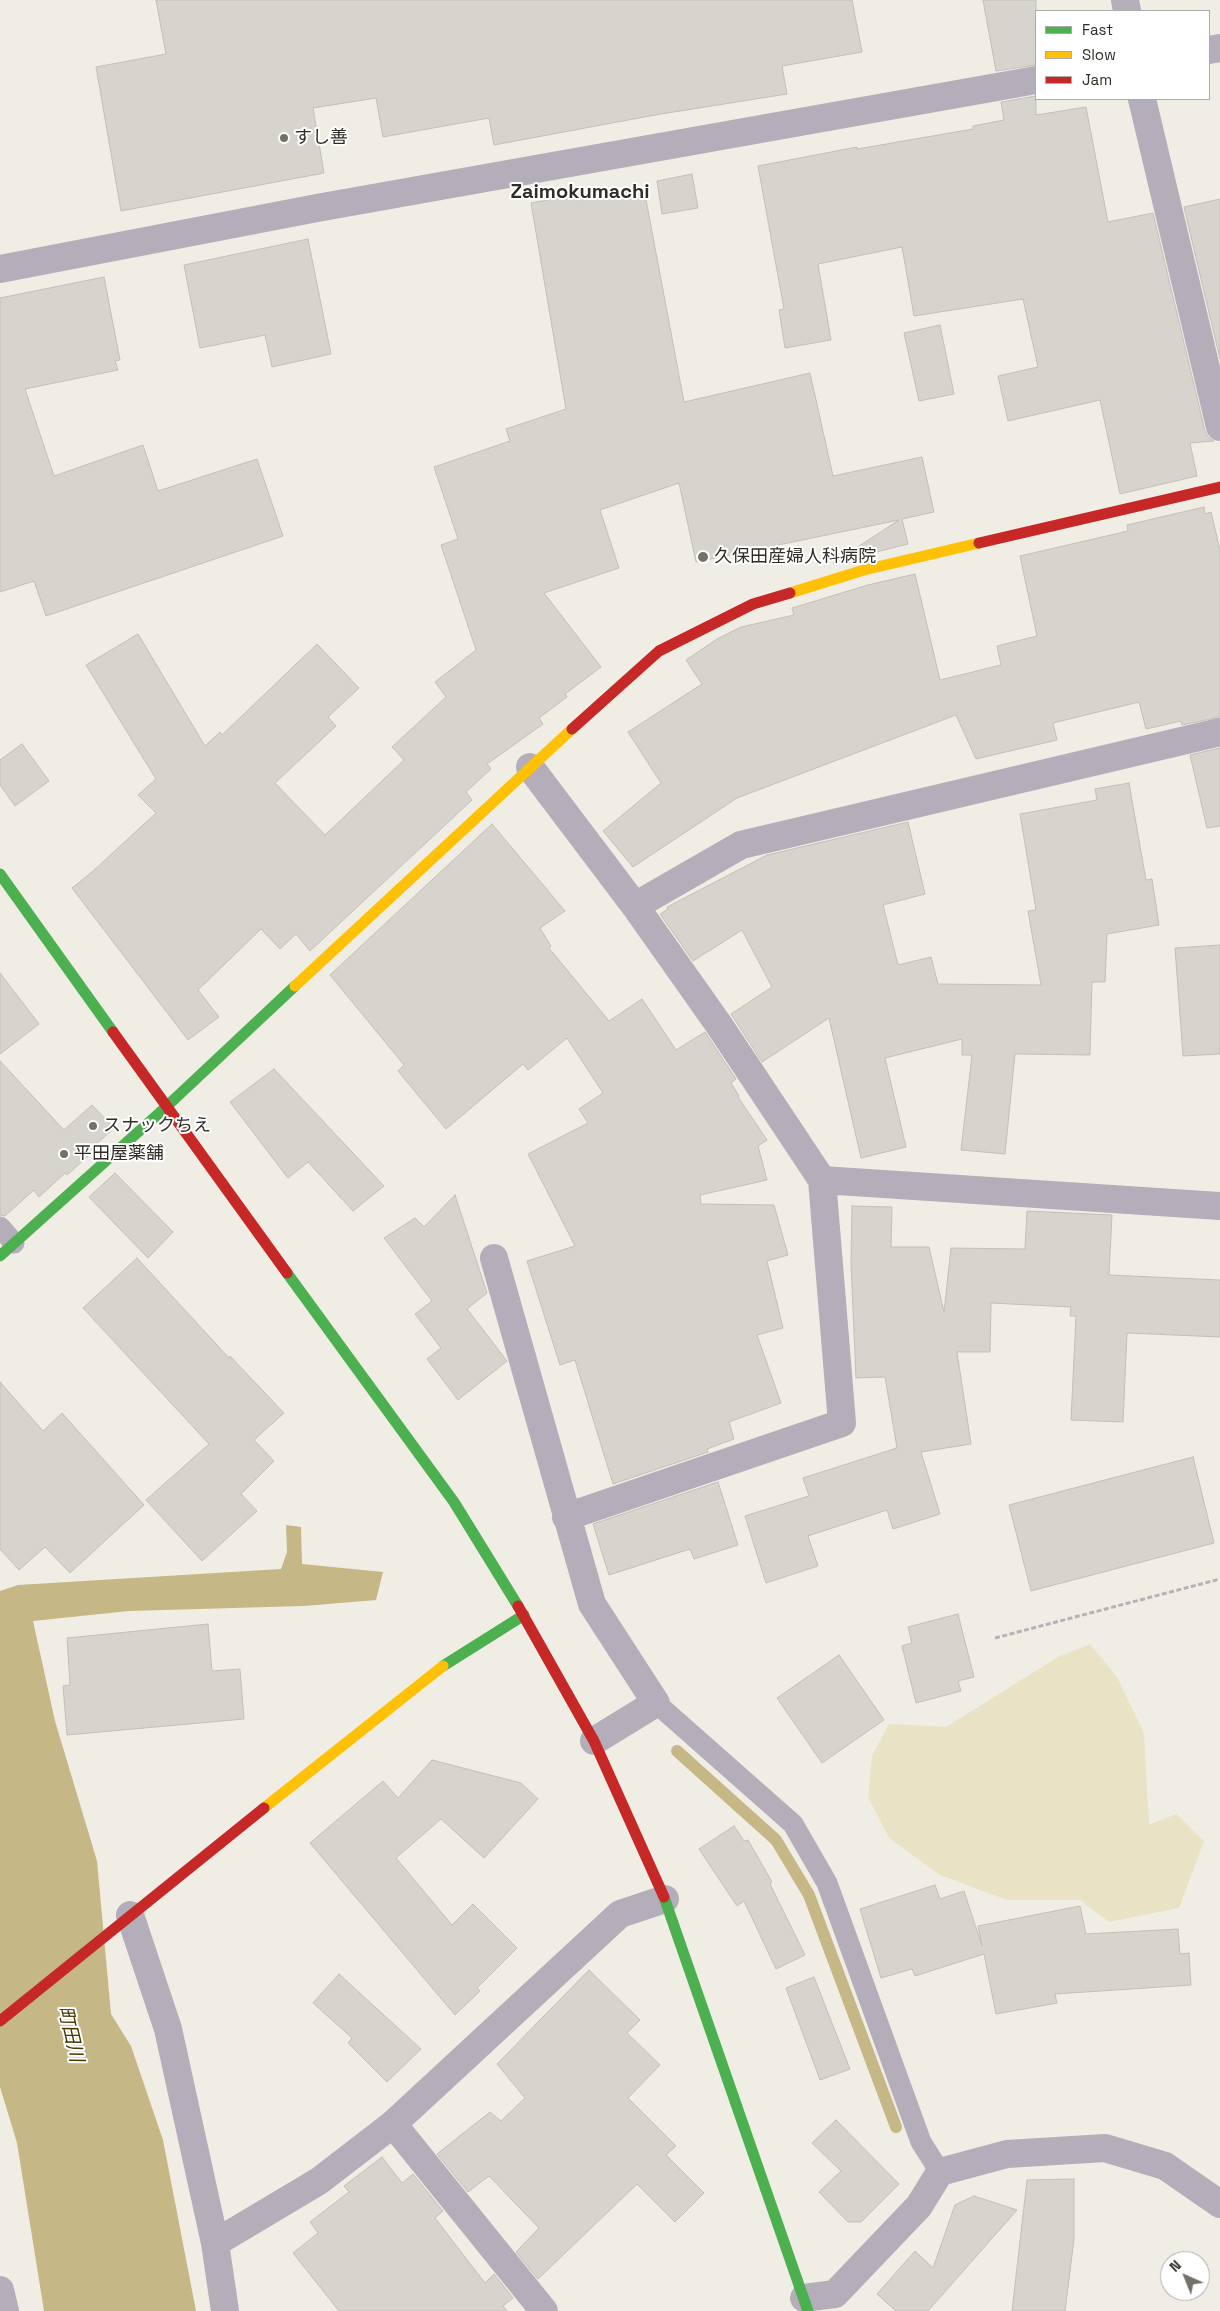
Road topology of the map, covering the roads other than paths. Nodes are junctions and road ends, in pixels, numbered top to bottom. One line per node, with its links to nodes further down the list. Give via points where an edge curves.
1 (1035, 80): 3 (street, via 317,208)
2 (1142, 100): 4 (street)
3 (0, 269)
4 (1220, 426)
5 (1220, 487): 7 (street, via 864,570 753,604 659,651)
6 (1220, 732): 9 (street, via 742,845)
7 (530, 767): 9 (street); 10 (street)
8 (0, 874): 10 (street)
9 (635, 906): 11 (street)
10 (166, 1107): 14 (street); 17 (street, via 454,1502)
11 (822, 1180): 12 (street); 16 (street, via 842,1423)
12 (1220, 1206)
13 (0, 1226): 14 (lane)
14 (7, 1249)
15 (494, 1258): 16 (street)
16 (566, 1517): 18 (street, via 592,1604)
17 (524, 1615): 19 (street); 21 (street, via 454,1657)
18 (656, 1703): 19 (street); 24 (lane, via 794,1824 827,1883 921,2142)
19 (594, 1741): 20 (street)
20 (665, 1898): 23 (street, via 620,1914); 28 (street)
21 (120, 1923): 22 (street); 26 (street, via 168,2029)
22 (0, 2021)
23 (393, 2124): 26 (street, via 319,2181); 31 (street)
24 (940, 2172): 25 (street, via 1007,2154 1105,2148 1165,2166); 28 (street, via 919,2206 835,2294)
25 (1220, 2204)
26 (215, 2243): 30 (street)
27 (0, 2290): 29 (street)
28 (806, 2304)
29 (5, 2311)
30 (225, 2311)
31 (544, 2311)

